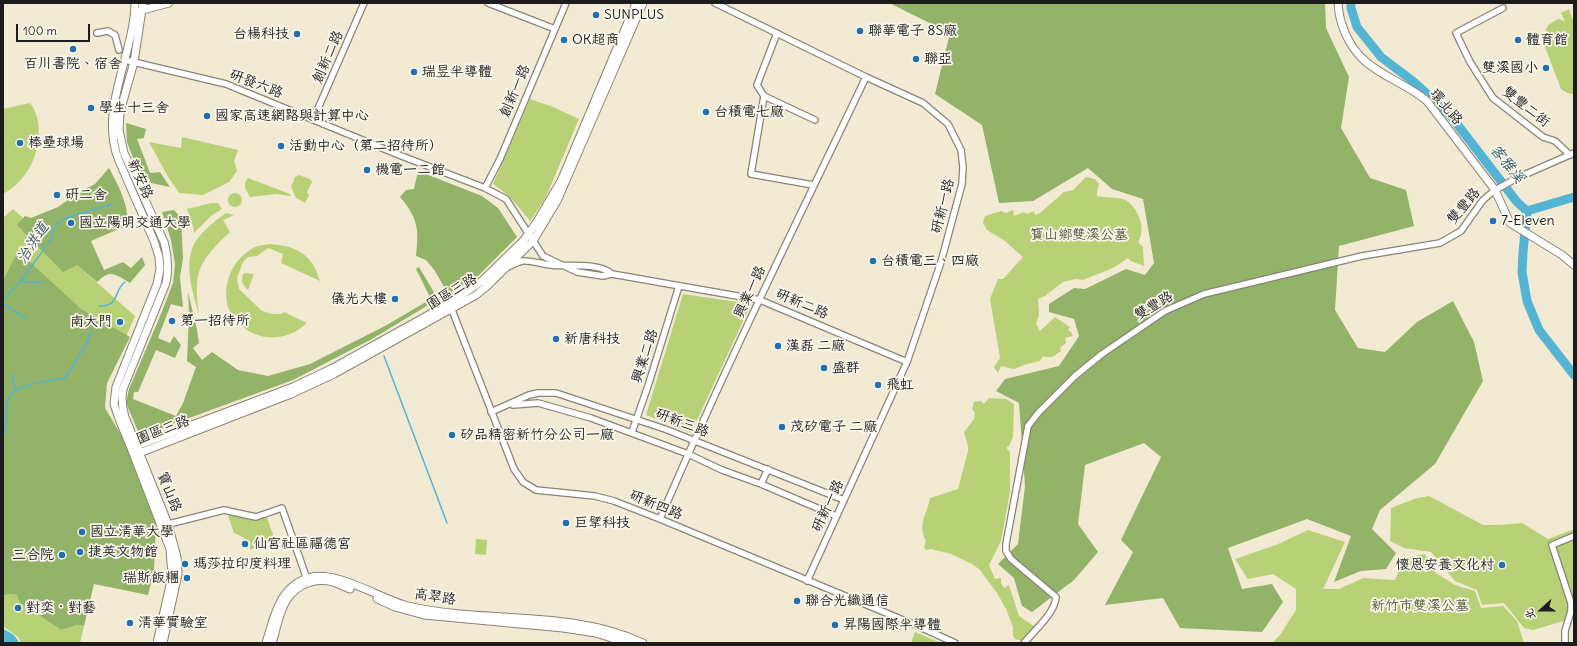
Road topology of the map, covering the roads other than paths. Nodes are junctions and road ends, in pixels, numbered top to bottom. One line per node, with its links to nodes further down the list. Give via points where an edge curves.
1 (135, 3): 12 (street, 新安路)
2 (169, 3): 10 (street)
3 (364, 3): 21 (street, 創新二路)
4 (488, 3): 13 (street)
5 (566, 3): 13 (street, 創新一路)
6 (636, 3): 27 (street, 園區三路, via 561,181)
7 (643, 3): 27 (street, 園區三路, via 557,201)
8 (715, 3): 15 (street, 研新一路)
9 (1338, 3): 26 (street, 環北路, via 1342,26 1350,43 1364,60 1417,92 1427,101)
10 (143, 7): 12 (street); 18 (street, 新安路)
11 (1503, 8): 23 (street, 雙豐二街, via 1456,32 1470,62 1493,98 1543,137 1555,141)
12 (134, 11): 17 (street, 新安路)
13 (555, 29): 25 (street, 創新一路, via 500,159)
14 (97, 33): 16 (street, via 108,31 115,35)
15 (777, 33): 19 (street, 研新一路); 20 (street, via 757,85)
16 (119, 50)
17 (125, 60): 18 (street, 研發六路); 40 (street, 新安路, via 113,115 112,139 114,150 158,252 160,269 153,297 119,379 115,395 116,411)
18 (134, 62): 21 (street, 研發六路, via 226,84); 40 (street, 新安路, via 120,112 121,142 130,168 164,242 168,264 166,283 123,389 122,408)
19 (866, 77): 24 (street, 興業一路); 34 (street, 研新一路, via 923,103 935,112 948,124 961,150 962,184 941,262)
20 (764, 96): 22 (street); 24 (street, via 752,174)
21 (313, 120): 25 (street, 研發六路)
22 (815, 120)
23 (1572, 154): 26 (street, 雙豐路)
24 (813, 185): 32 (street, 興業一路)
25 (485, 188): 27 (street, 研發六路, via 506,199)
26 (1495, 190): 28 (street, 環北路, via 1510,223 1562,255); 58 (street, 雙豐路, via 1483,200 1461,231 1440,243 1362,256 1204,294 1165,312 1102,354 1076,376 1028,426 1006,551 1011,559 1056,597 1056,604)
27 (531, 238): 29 (street, 研新二路, via 543,256); 30 (street, 園區三路); 33 (street, 園區三路)
28 (1574, 266)
29 (565, 267): 30 (street, 研新二路, via 522,261); 31 (street, 研新二路, via 577,265 602,269 612,274)
30 (506, 268): 33 (street, 園區三路, via 486,287)
31 (679, 286): 32 (street, 研新二路); 37 (street, 興業二路)
32 (760, 300): 34 (street, 研新二路); 39 (street, 興業一路)
33 (451, 306): 36 (street, 研新四路); 40 (street, 園區三路, via 334,374 291,394)
34 (907, 362): 44 (street, 研新一路)
35 (508, 405): 36 (street, 研新三路); 37 (street, 研新三路, via 529,395 556,393); 38 (street, 研新三路, via 538,403)
36 (491, 412): 46 (street, 研新四路, via 514,469 523,482 536,490 595,496)
37 (636, 418): 38 (street, 興業二路); 39 (street, 研新三路)
38 (632, 432): 41 (street, 研新三路)
39 (694, 440): 41 (street, 興業一路); 42 (street, 研新三路)
40 (136, 450): 47 (street, 寶山路)
41 (688, 454): 43 (street, 研新三路); 46 (street, 興業一路)
42 (768, 469): 43 (street); 44 (street, 研新三路)
43 (761, 484): 45 (street, 研新三路)
44 (844, 500): 45 (street, 研新一路)
45 (836, 516): 50 (street, 研新一路)
46 (660, 518): 50 (street, 研新四路)
47 (165, 525): 49 (street, via 224,510 256,517 282,508); 51 (street, 寶山路, via 172,576); 52 (street, 寶山路, via 177,557 178,574)
48 (1574, 536): 59 (street, via 1552,545 1571,603)
49 (308, 580): 53 (street, 高翠路, via 294,585 281,599); 54 (street, 高翠路, via 290,595 282,608); 55 (street, 高翠路, via 333,582 395,607 424,615 563,628 596,633); 56 (street, 高翠路, via 322,575 407,606 462,614 570,623 616,632)
50 (807, 581): 57 (street, 研新四路)
51 (157, 643)
52 (163, 643)
53 (266, 643)
54 (272, 643)
55 (627, 643)
56 (643, 643)
57 (955, 643)
58 (1024, 643)
59 (1565, 643)

